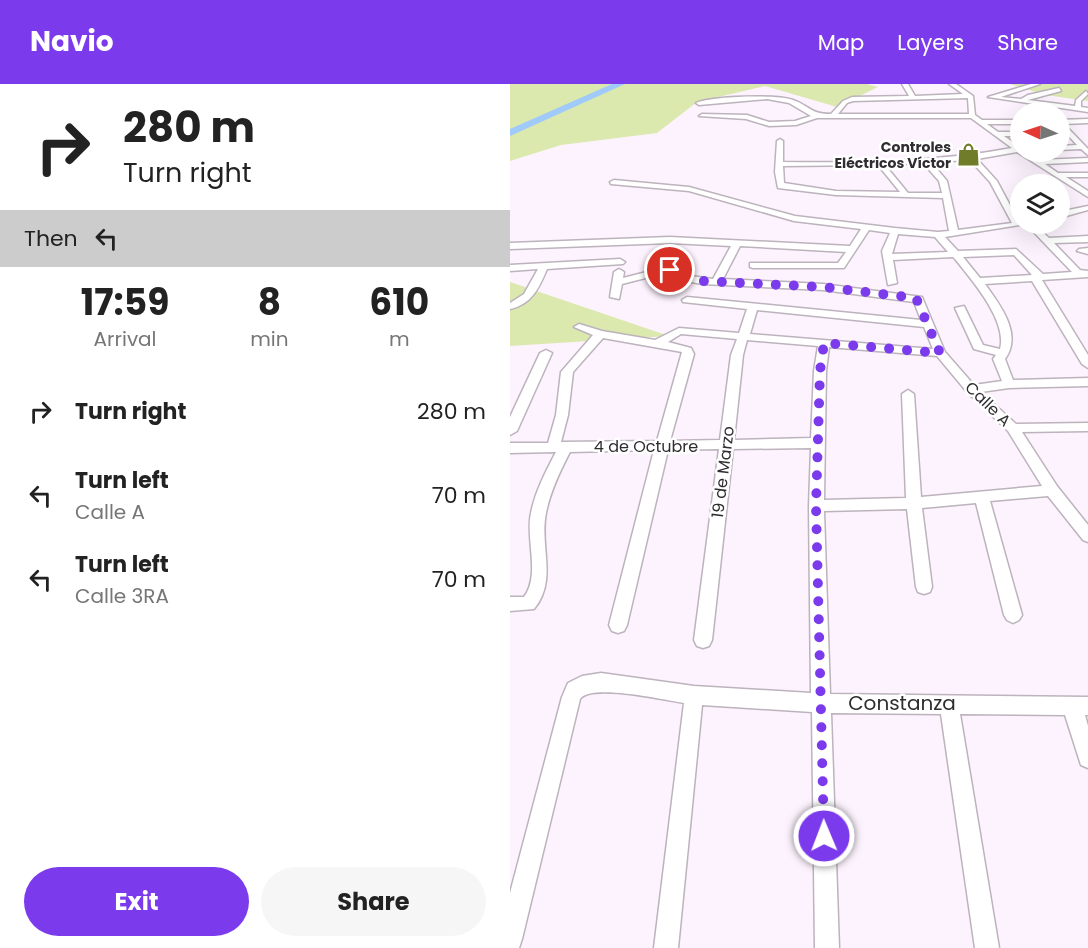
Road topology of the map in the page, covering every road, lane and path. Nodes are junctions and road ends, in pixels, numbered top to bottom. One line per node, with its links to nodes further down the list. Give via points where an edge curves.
1 (905, 84): 7 (street)
2 (952, 84): 9 (street)
3 (1037, 84): 10 (street)
4 (1059, 90): 13 (street)
5 (874, 91): 11 (street)
6 (1086, 93): 15 (street, via 1078,101)
7 (913, 97): 8 (street); 11 (street)
8 (928, 97): 9 (street); 20 (street)
9 (970, 97): 10 (street); 21 (street)
10 (991, 97): 13 (street)
11 (878, 98): 19 (street, via 848,100)
12 (699, 102): 18 (street, via 777,98 791,101)
13 (1019, 102)
14 (1070, 109): 15 (street)
15 (1078, 110): 16 (street)
16 (1088, 110)
17 (702, 116): 18 (street, via 747,117 769,124 796,123)
18 (816, 116): 19 (street)
19 (833, 116): 20 (street)
20 (930, 116): 21 (street)
21 (972, 116): 23 (street)
22 (1088, 121): 25 (street)
23 (978, 122): 24 (street); 29 (street)
24 (1010, 122)
25 (1070, 122)
26 (1010, 134): 29 (street)
27 (1071, 134): 28 (street); 33 (street)
28 (1079, 134)
29 (994, 135): 31 (street)
30 (780, 141): 41 (street)
31 (1010, 144)
32 (1070, 149): 33 (street)
33 (1085, 150)
34 (1010, 152): 35 (street)
35 (972, 158): 36 (street); 52 (street)
36 (925, 160): 39 (street); 50 (street, via 943,181)
37 (1088, 160): 38 (street)
38 (1070, 161)
39 (879, 162): 45 (street); 49 (street)
40 (1036, 162): 42 (street)
41 (781, 164): 45 (street); 45 (street, via 781,186)
42 (1056, 174)
43 (1070, 175): 44 (street)
44 (1088, 175)
45 (836, 179): 49 (street)
46 (614, 182): 55 (street, via 689,189 794,218)
47 (1070, 182): 48 (street)
48 (1087, 193)
49 (906, 195): 50 (street)
50 (947, 196): 57 (street)
51 (1088, 208): 53 (street)
52 (1010, 209)
53 (1070, 212)
54 (1010, 225): 57 (street)
55 (867, 227): 56 (street); 66 (street)
56 (895, 231): 59 (street); 68 (street)
57 (954, 233): 59 (street)
58 (1040, 234): 61 (street)
59 (939, 235): 67 (street)
60 (1088, 239): 61 (street)
61 (1047, 241): 73 (street, via 1077,272)
62 (630, 242): 63 (street); 65 (street); 69 (street)
63 (737, 244): 66 (street); 77 (street)
64 (510, 246): 65 (street)
65 (530, 246): 72 (street)
66 (851, 249): 70 (street, via 841,266)
67 (956, 255): 68 (street); 74 (street, via 1016,252); 75 (street)
68 (888, 257): 78 (street)
69 (620, 262): 71 (street); 76 (street)
70 (753, 264)
71 (544, 266): 72 (street); 81 (street, via 527,299)
72 (511, 269)
73 (1087, 275): 74 (street)
74 (1037, 277): 75 (street); 93 (street)
75 (978, 281): 92 (street, via 992,302 1006,338)
76 (617, 282): 77 (street, via 666,270 690,279); 79 (street)
77 (717, 282): 84 (street, Calle A, via 823,287 916,298)
78 (892, 283)
79 (615, 297)
80 (687, 300): 82 (street)
81 (510, 306)
82 (753, 306): 84 (street); 87 (street, 19 de Marzo)
83 (960, 308): 92 (street, via 978,347)
84 (926, 324): 91 (street, Calle A)
85 (579, 327): 86 (street)
86 (600, 334): 89 (street); 103 (street, via 567,372)
87 (744, 336): 88 (street); 89 (street, via 679,331); 102 (street, 19 de Marzo, via 737,355)
88 (824, 343): 91 (street); 101 (street)
89 (654, 345): 104 (street, via 687,350)
90 (546, 353): 100 (street)
91 (940, 353): 96 (street, Calle A)
92 (1003, 353): 95 (street, via 1000,361)
93 (1088, 364)
94 (1088, 382): 95 (street)
95 (1009, 384): 96 (street)
96 (970, 389): 99 (street, Calle A)
97 (908, 394): 108 (street)
98 (1088, 427): 99 (street)
99 (1013, 428): 106 (street, Calle A)
100 (510, 431)
101 (819, 443): 102 (street, 4 de Octubre); 109 (street)
102 (726, 445): 104 (street, 4 de Octubre); 115 (street, 19 de Marzo)
103 (559, 447): 104 (street, 4 de Octubre); 105 (street, 4 de Octubre); 112 (street, via 537,515 540,558 534,596 528,604)
104 (662, 447): 114 (street)
105 (510, 448)
106 (1052, 490): 107 (street); 110 (street, Calle A)
107 (982, 497): 108 (street); 113 (street)
108 (914, 503): 109 (street); 111 (street)
109 (816, 506): 117 (street)
110 (1088, 536)
111 (924, 587)
112 (510, 604)
113 (1013, 615)
114 (618, 625)
115 (703, 640)
116 (694, 695): 117 (street, Constanza); 121 (street, Constanza, via 601,682 575,689); 122 (street)
117 (820, 703): 118 (street, Constanza); 123 (street)
118 (949, 703): 119 (street, Constanza); 124 (street)
119 (1080, 706): 120 (street)
120 (1088, 758)
121 (510, 939)
122 (666, 948)
123 (827, 948)
124 (987, 948)

